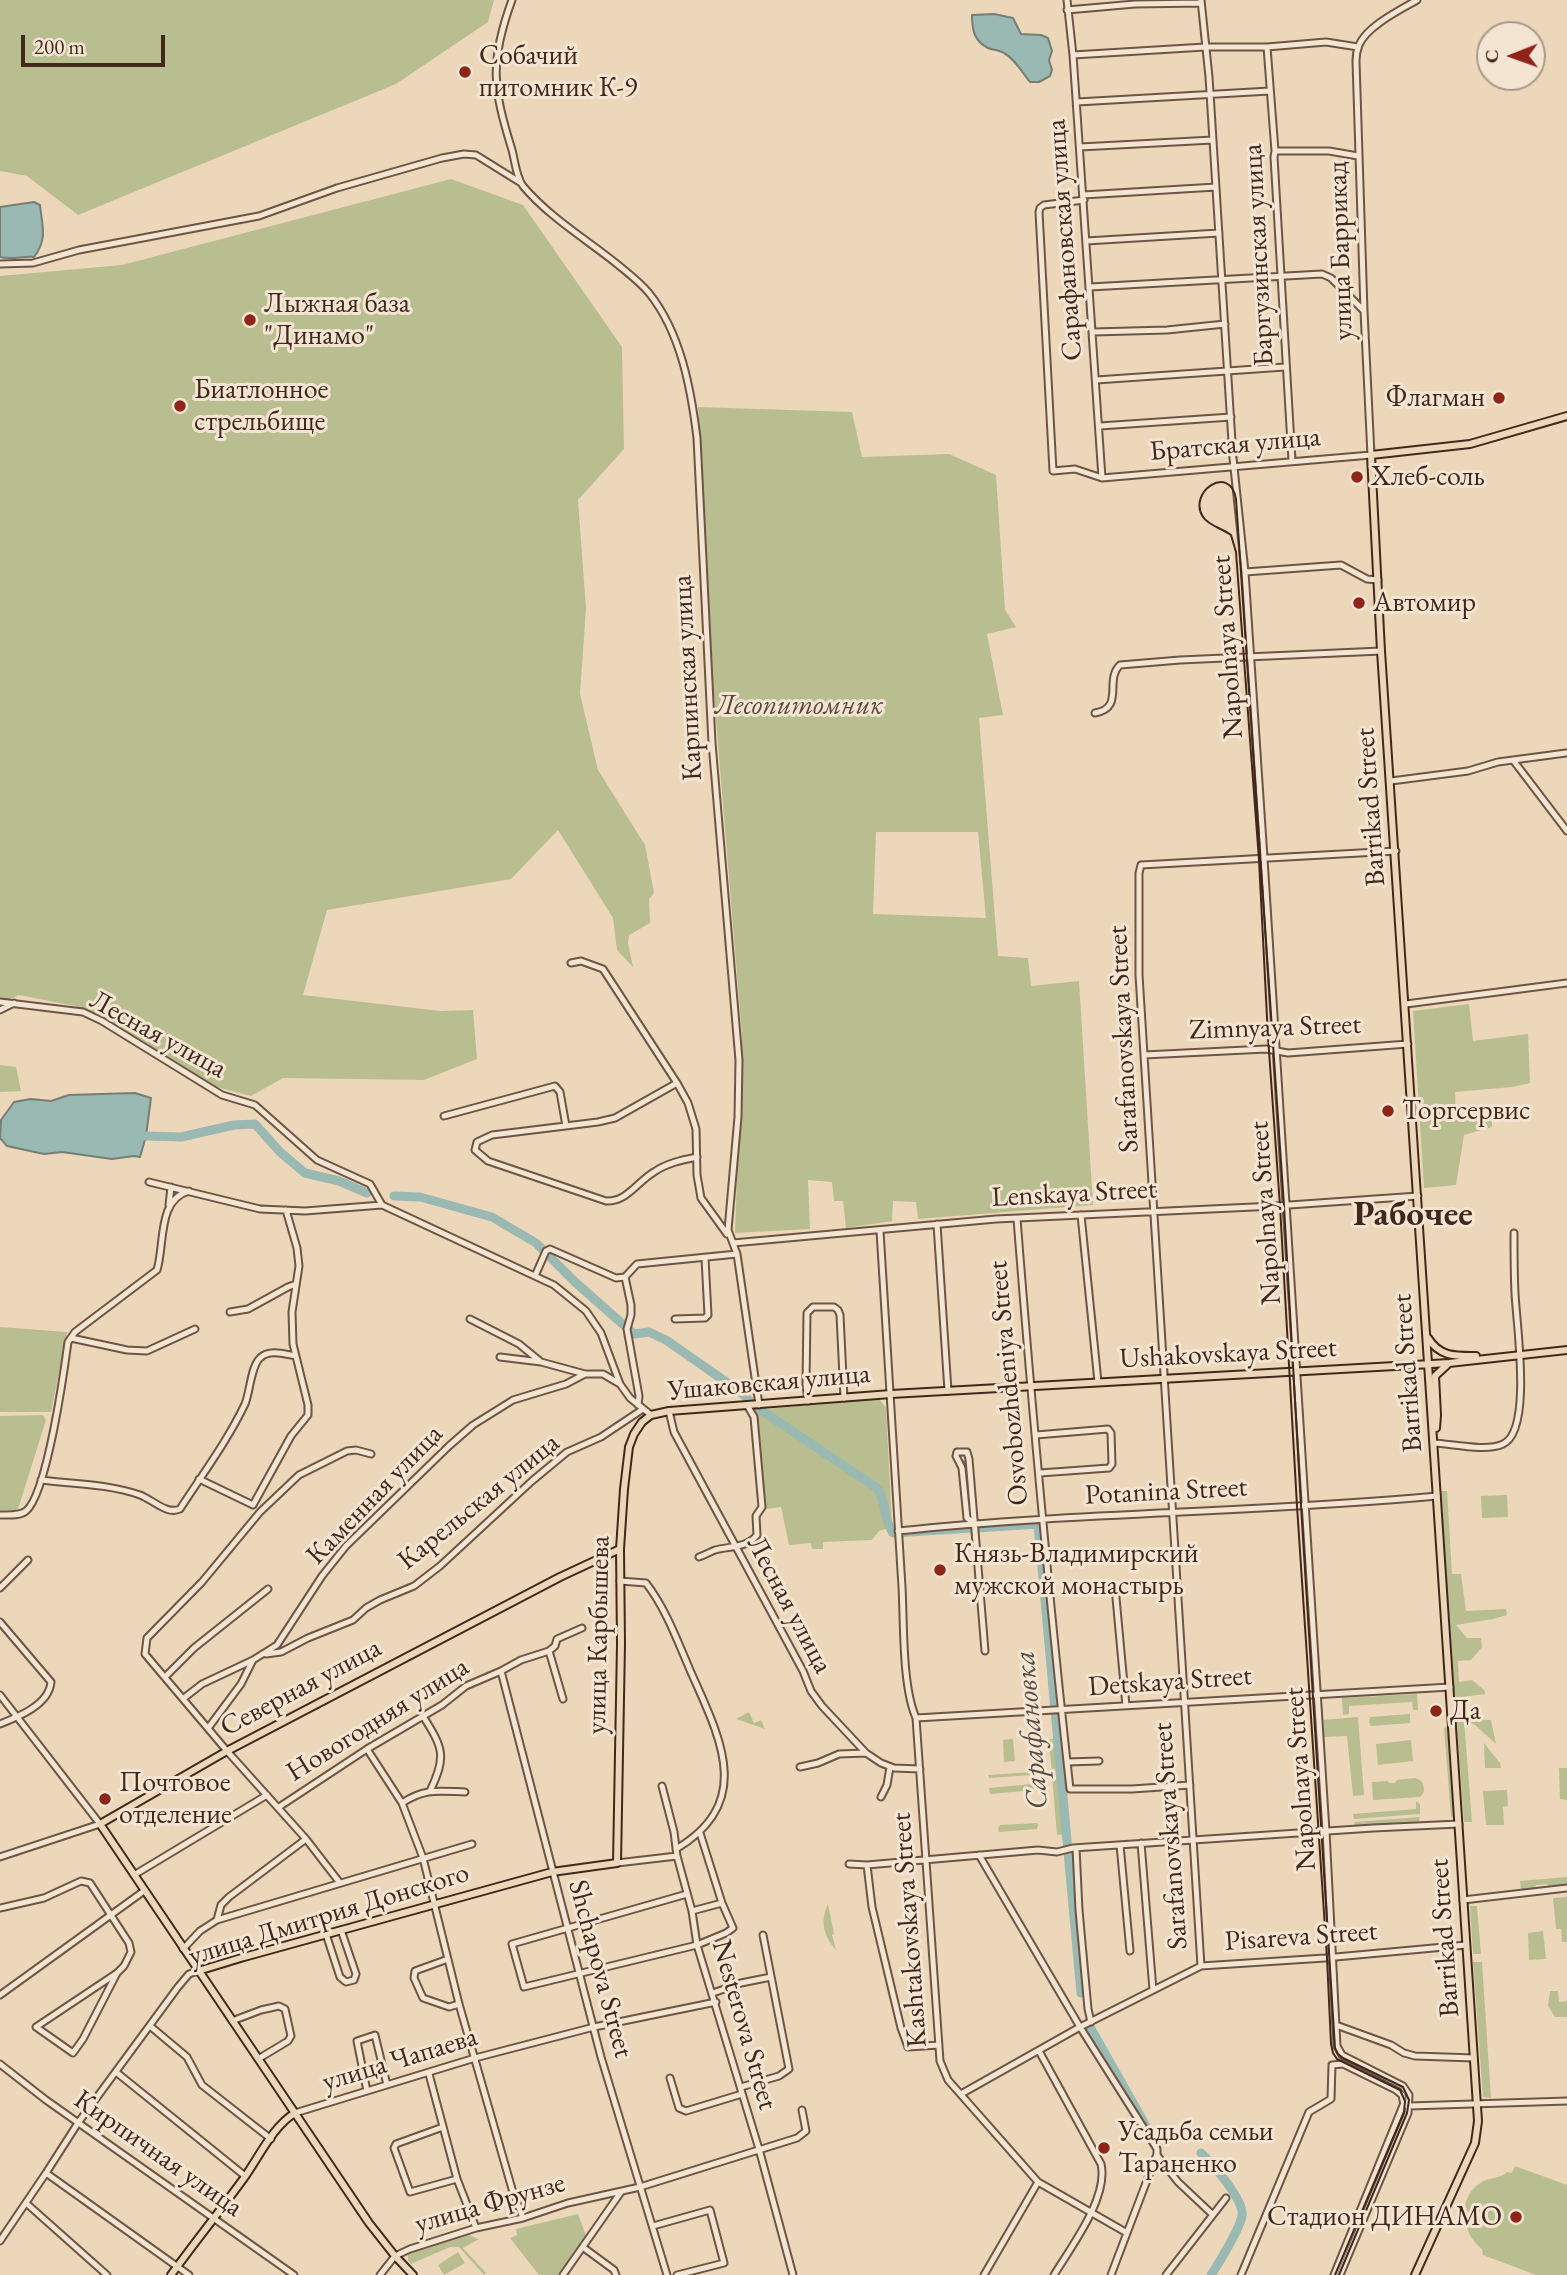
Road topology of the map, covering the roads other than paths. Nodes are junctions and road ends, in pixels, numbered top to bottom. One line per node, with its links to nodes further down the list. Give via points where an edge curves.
1 (512, 0): 17 (street, via 498,42 496,95)
2 (1066, 0): 5 (street, Сарафановская улица)
3 (1417, 0): 8 (street, via 1364,36)
4 (1201, 2): 5 (street); 6 (street, Napolnaya Street)
5 (1067, 10): 9 (street, Сарафановская улица)
6 (1205, 47): 7 (street); 9 (street); 11 (street, Napolnaya Street)
7 (1268, 47): 8 (street, via 1326,42); 10 (street, Баргузинская улица)
8 (1357, 47): 16 (street, улица Баррикад)
9 (1073, 55): 12 (street, Сарафановская улица)
10 (1270, 91): 11 (street); 15 (street, Баргузинская улица)
11 (1210, 94): 12 (street); 13 (street, Napolnaya Street)
12 (1077, 102): 14 (street, Сарафановская улица)
13 (1213, 140): 14 (street); 18 (street, Napolnaya Street)
14 (1080, 147): 19 (street, Сарафановская улица)
15 (1275, 151): 16 (street, via 1329,150); 23 (street, Баргузинская улица)
16 (1358, 156): 26 (street, улица Баррикад)
17 (521, 183): 22 (street, Карпинская улица, via 476,155 464,154 337,188 259,216 33,262); 77 (street, Карпинская улица, via 648,291 673,337 694,412 712,743 739,1060)
18 (1216, 187): 19 (street); 20 (street, Napolnaya Street)
19 (1083, 198): 21 (street, Сарафановская улица); 38 (street, Братская улица, via 1044,205 1039,212 1053,471 1075,469)
20 (1219, 233): 21 (street); 24 (street, Napolnaya Street)
21 (1086, 241): 25 (street, Сарафановская улица)
22 (0, 264)
23 (1282, 276): 24 (street); 26 (street, via 1322,274); 29 (street, Баргузинская улица)
24 (1222, 279): 25 (street); 27 (street, Napolnaya Street)
25 (1090, 287): 28 (street, Сарафановская улица)
26 (1364, 311): 35 (street, улица Баррикад)
27 (1225, 324): 28 (street); 30 (street, Napolnaya Street)
28 (1093, 332): 31 (street, Сарафановская улица)
29 (1285, 367): 30 (street); 36 (street, Баргузинская улица)
30 (1228, 372): 31 (street); 32 (street, Napolnaya Street)
31 (1096, 380): 34 (street, Сарафановская улица)
32 (1231, 416): 34 (street); 37 (street, Napolnaya Street)
33 (1567, 416): 35 (main road, via 1470,444)
34 (1100, 426): 38 (street, Сарафановская улица)
35 (1371, 455): 36 (street, Братская улица); 40 (main road, Barrikad Street)
36 (1292, 461): 37 (street, Братская улица)
37 (1235, 465): 38 (street, Братская улица); 39 (street, Napolnaya Street)
38 (1102, 478)
39 (1245, 572): 40 (street, via 1341,565); 42 (street, Napolnaya Street)
40 (1378, 580): 41 (main road, Barrikad Street)
41 (1381, 651): 42 (street); 46 (main road, Barrikad Street)
42 (1251, 657): 43 (street, via 1120,665 1111,704 1104,712); 49 (street, Napolnaya Street)
43 (1095, 713)
44 (1566, 753): 45 (street)
45 (1513, 760): 46 (street); 47 (street)
46 (1391, 781): 48 (main road, Barrikad Street)
47 (1567, 831)
48 (1396, 851): 49 (street); 54 (main road, Barrikad Street)
49 (1264, 859): 57 (street, Napolnaya Street); 58 (street, Sarafanovskaya Street, via 1141,865 1139,975)
50 (571, 963): 59 (street, via 581,961 603,969)
51 (1567, 983): 54 (street)
52 (0, 1002): 53 (street, Лесная улица)
53 (14, 1003): 55 (street); 68 (street, Лесная улица, via 83,1012 222,1095 256,1105 317,1160 370,1184)
54 (1406, 1004): 56 (main road, Barrikad Street)
55 (0, 1010)
56 (1408, 1044): 57 (street, Zimnyaya Street); 66 (main road, Barrikad Street)
57 (1276, 1052): 58 (street, Zimnyaya Street); 69 (street, Napolnaya Street)
58 (1144, 1055): 71 (street, Sarafanovskaya Street)
59 (677, 1083): 61 (street, via 615,1118); 62 (street, via 692,1115)
60 (444, 1116): 61 (street, via 555,1086)
61 (566, 1126): 62 (street, via 492,1135 477,1142 475,1150 488,1161 615,1202 654,1171)
62 (697, 1157): 77 (street, via 701,1198)
63 (149, 1182): 64 (street)
64 (171, 1187): 65 (street); 67 (street)
65 (190, 1191): 67 (street); 70 (street, via 260,1209)
66 (1418, 1196): 69 (street, Lenskaya Street); 88 (main road, Barrikad Street)
67 (169, 1205): 89 (street, via 156,1270)
68 (382, 1205): 70 (street); 81 (street, Лесная улица)
69 (1286, 1205): 71 (street, Lenskaya Street); 97 (street, Napolnaya Street)
70 (286, 1210): 83 (street, via 297,1248)
71 (1155, 1211): 72 (street, Lenskaya Street); 99 (street, Sarafanovskaya Street)
72 (1081, 1215): 73 (street, Lenskaya Street); 100 (street)
73 (1017, 1219): 74 (street, Lenskaya Street); 102 (street, Osvobozhdeniya Street)
74 (937, 1224): 75 (street, Lenskaya Street); 103 (street)
75 (880, 1231): 78 (street, Lenskaya Street); 104 (street)
76 (1514, 1233): 91 (street)
77 (729, 1236): 78 (street)
78 (733, 1243): 79 (street)
79 (737, 1254): 80 (street); 108 (street)
80 (705, 1258): 82 (street, via 637,1264); 86 (street, via 708,1315)
81 (535, 1276): 82 (street, via 546,1252 555,1250 608,1275); 101 (street, Лесная улица, via 554,1284 586,1311 601,1333)
82 (625, 1277): 109 (street, via 631,1305 627,1329)
83 (296, 1284): 84 (street, via 247,1309); 92 (street, via 292,1312)
84 (230, 1312)
85 (470, 1319): 94 (street, via 519,1344)
86 (675, 1319)
87 (195, 1329): 89 (street, via 148,1351)
88 (1426, 1336): 91 (main road, via 1434,1348 1449,1356); 95 (main road, Barrikad Street)
89 (71, 1338): 118 (street)
90 (1567, 1350): 91 (main road, Ushakovskaya Street)
91 (1520, 1354): 96 (main road, Ushakovskaya Street); 114 (street, via 1520,1408 1507,1442 1492,1446)
92 (296, 1356): 117 (street, via 271,1352 256,1362 239,1416); 120 (street, via 308,1415 291,1436)
93 (500, 1357): 94 (street)
94 (541, 1362): 98 (street)
95 (1428, 1363): 96 (main road, Ushakovskaya Street); 97 (main road, Ushakovskaya Street); 114 (main road, Barrikad Street)
96 (1449, 1363): 114 (main road, via 1435,1376)
97 (1297, 1371): 99 (main road, Ushakovskaya Street); 121 (street, Napolnaya Street)
98 (586, 1374): 101 (street, via 603,1374); 140 (street, Каменная улица, via 513,1400 473,1425 346,1546 277,1645)
99 (1165, 1379): 100 (main road, Ushakovskaya Street); 123 (street, Sarafanovskaya Street)
100 (1098, 1382): 102 (main road, Ushakovskaya Street)
101 (621, 1384): 109 (street, Лесная улица)
102 (1031, 1387): 103 (main road, Ushakovskaya Street); 113 (street, Osvobozhdeniya Street)
103 (948, 1391): 104 (main road, Ushakovskaya Street)
104 (891, 1394): 105 (main road, Ушаковская улица); 127 (street, Kashtakovskaya Street)
105 (844, 1398): 106 (main road, Ушаковская улица); 106 (street, via 840,1315 834,1307 813,1307 807,1313)
106 (808, 1401): 108 (main road, Ушаковская улица)
107 (747, 1405): 108 (main road, Ушаковская улица); 110 (main road, Ушаковская улица); 128 (street, via 754,1417 762,1507 756,1516 757,1535)
108 (759, 1405)
109 (641, 1407): 111 (street, Лесная улица); 112 (street); 140 (street, Карельская улица, via 601,1437 567,1452 414,1586 294,1647)
110 (669, 1411): 111 (main road, Ушаковская улица); 128 (street, Лесная улица, via 674,1432)
111 (651, 1415): 112 (main road, улица Карбышева)
112 (642, 1422): 129 (main road, улица Карбышева, via 629,1447)
113 (1036, 1435): 116 (street, Osvobozhdeniya Street); 116 (street, via 1108,1429 1111,1433 1109,1468)
114 (1434, 1444): 119 (main road, Barrikad Street)
115 (371, 1454): 122 (street, via 347,1451 328,1459 299,1475)
116 (1040, 1473): 125 (street, Osvobozhdeniya Street)
117 (199, 1479): 118 (street, via 174,1512 118,1489); 120 (street)
118 (41, 1480): 124 (street, via 24,1513)
119 (1437, 1496): 121 (street, Potanina Street); 144 (main road, Barrikad Street)
120 (253, 1505): 122 (street)
121 (1306, 1505): 123 (street, Potanina Street); 146 (street, Napolnaya Street)
122 (260, 1512): 143 (street, via 202,1582 147,1638 145,1654)
123 (1173, 1512): 125 (street, Potanina Street); 149 (street, Sarafanovskaya Street)
124 (0, 1515)
125 (1041, 1519): 126 (street, Potanina Street); 151 (street, Osvobozhdeniya Street)
126 (974, 1523): 126 (street, via 969,1459 967,1452 961,1451 956,1456 962,1468 967,1518); 127 (street, Potanina Street); 139 (street)
127 (898, 1531): 154 (street, Kashtakovskaya Street, via 909,1693)
128 (735, 1547): 130 (street); 159 (street, Лесная улица, via 811,1691)
129 (620, 1549): 132 (main road, улица Карбышева); 158 (main road, Северная улица)
130 (699, 1557)
131 (29, 1560): 134 (street)
132 (620, 1581): 176 (street, улица Карбышева, via 646,1583 676,1634 722,1747 723,1792); 188 (main road, улица Карбышева)
133 (1115, 1587): 150 (street)
134 (0, 1588)
135 (268, 1589): 143 (street)
136 (0, 1622): 153 (street, via 51,1682 47,1694)
137 (582, 1628): 138 (street, Новогодняя улица, via 557,1639)
138 (549, 1651): 142 (street, Новогодняя улица); 148 (street)
139 (985, 1651)
140 (263, 1653): 141 (street, Каменная улица)
141 (253, 1660): 147 (street, Каменная улица, via 202,1684); 156 (street)
142 (501, 1671): 152 (street, Новогодняя улица, via 466,1686); 191 (street, Shchapova Street)
143 (165, 1677): 147 (street)
144 (1450, 1687): 146 (street, Detskaya Street); 174 (main road, Barrikad Street)
145 (0, 1695): 153 (street)
146 (1317, 1696): 149 (street, Detskaya Street); 175 (street, Napolnaya Street)
147 (184, 1698): 156 (street)
148 (563, 1699)
149 (1183, 1703): 150 (street, Detskaya Street); 165 (street, Sarafanovskaya Street)
150 (1126, 1706): 151 (street, Detskaya Street)
151 (1061, 1710): 154 (street, Detskaya Street); 161 (street, Osvobozhdeniya Street)
152 (423, 1716): 157 (street, Новогодняя улица); 167 (street, via 440,1743 442,1761)
153 (18, 1717): 155 (street); 173 (street)
154 (916, 1718): 164 (street, Kashtakovskaya Street)
155 (0, 1724)
156 (209, 1727): 158 (street)
157 (367, 1749): 171 (street); 172 (street, Новогодняя улица)
158 (227, 1751): 169 (street); 173 (main road, Северная улица)
159 (866, 1753): 162 (street, via 839,1754); 163 (street, Лесная улица)
160 (1099, 1761): 161 (street)
161 (1067, 1762): 165 (street, Osvobozhdeniya Street, via 1070,1789)
162 (800, 1767)
163 (890, 1767): 164 (street, Лесная улица); 170 (street)
164 (920, 1769): 187 (street, Kashtakovskaya Street)
165 (1190, 1785): 178 (street, Sarafanovskaya Street)
166 (662, 1786): 183 (street, Nesterova Street)
167 (430, 1791): 168 (street); 171 (street)
168 (465, 1792)
169 (267, 1795): 172 (street); 192 (street, Новогодняя улица)
170 (881, 1797)
171 (402, 1803): 186 (street)
172 (279, 1807): 177 (street)
173 (100, 1824): 185 (street, Северная улица); 192 (main road)
174 (1458, 1824): 175 (street); 197 (main road, Barrikad Street)
175 (1326, 1832): 178 (street); 212 (street, Napolnaya Street)
176 (700, 1833): 183 (street); 198 (street)
177 (306, 1839): 193 (street); 203 (street, via 229,1896)
178 (1194, 1840): 179 (street); 214 (street, Sarafanovskaya Street)
179 (1142, 1843): 181 (street); 219 (street)
180 (472, 1844): 186 (street)
181 (1120, 1845): 182 (street); 211 (street)
182 (1074, 1848): 184 (street); 225 (street)
183 (676, 1853): 188 (street, улица Дмитрия Донского); 196 (street, Nesterova Street)
184 (979, 1855): 187 (street); 229 (street)
185 (0, 1857)
186 (423, 1858): 193 (street); 199 (street)
187 (927, 1859): 190 (street); 230 (street, Kashtakovskaya Street)
188 (617, 1863): 191 (main road, улица Дмитрия Донского)
189 (849, 1864): 190 (street)
190 (867, 1865): 230 (street, via 872,1907 908,2047)
191 (552, 1872): 199 (main road, улица Дмитрия Донского); 204 (street, Shchapova Street)
192 (134, 1875): 195 (main road)
193 (340, 1883): 203 (street)
194 (1567, 1888): 197 (street)
195 (144, 1891): 202 (street); 210 (main road)
196 (687, 1894): 201 (street, Nesterova Street); 204 (street)
197 (1463, 1900): 209 (main road, Barrikad Street)
198 (722, 1903): 201 (street); 208 (street, via 733,1928)
199 (434, 1904): 205 (main road, улица Дмитрия Донского); 213 (street)
200 (0, 1908): 202 (street, via 44,1898 86,1881)
201 (692, 1911): 208 (street, Nesterova Street)
202 (111, 1916): 216 (street, via 131,1952); 221 (street)
203 (217, 1920): 210 (street)
204 (568, 1928): 217 (street, Shchapova Street); 217 (street, via 512,1944 524,1987)
205 (341, 1930): 206 (main road, улица Дмитрия Донского); 206 (street, via 354,1980 346,1982 340,1977)
206 (326, 1934): 215 (main road, улица Дмитрия Донского)
207 (763, 1935): 218 (street)
208 (697, 1945): 217 (street); 220 (street, Nesterova Street)
209 (1466, 1945): 212 (street, Pisareva Street); 232 (main road, Barrikad Street)
210 (183, 1949): 215 (main road)
211 (1130, 1951)
212 (1334, 1957): 214 (street, Pisareva Street); 226 (street, Napolnaya Street)
213 (448, 1959): 223 (street); 223 (street, via 415,1971 414,1979 423,1998 449,2007)
214 (1201, 1966): 219 (street, Pisareva Street)
215 (198, 1972): 224 (main road); 227 (street, улица Дмитрия Донского, via 189,1974)
216 (117, 1973): 216 (street, via 73,2053 36,2026)
217 (580, 1974): 228 (street, Shchapova Street)
218 (772, 1977): 220 (street); 240 (street, via 789,2069)
219 (1153, 1990): 225 (street, Pisareva Street)
220 (713, 1993): 222 (street, Nesterova Street)
221 (0, 1995)
222 (716, 2002): 228 (street, улица Чапаева); 240 (street, Nesterova Street)
223 (459, 2004): 234 (street)
224 (232, 2021): 233 (main road); 233 (street, via 261,2010 285,2009 291,2036)
225 (1091, 2022): 229 (street, Pisareva Street)
226 (1336, 2025): 232 (street, via 1415,2056); 245 (street, Napolnaya Street, via 1339,2052 1407,2090)
227 (150, 2026): 236 (street, улица Дмитрия Донского); 250 (street, via 187,2057 202,2085)
228 (594, 2027): 234 (street, улица Чапаева); 257 (street, Shchapova Street)
229 (1080, 2027): 231 (street, Pisareva Street); 252 (street)
230 (939, 2045): 242 (street, Kashtakovskaya Street, via 943,2071)
231 (1039, 2051): 242 (street, Pisareva Street); 261 (street, via 1101,2164 1104,2175)
232 (1474, 2058): 244 (main road, Barrikad Street)
233 (258, 2059): 247 (main road)
234 (475, 2059): 237 (street, улица Чапаева); 264 (street)
235 (0, 2064): 248 (street, Кирпичная улица)
236 (116, 2072): 248 (street, улица Дмитрия Донского); 254 (street)
237 (429, 2074): 239 (street, улица Чапаева); 249 (street)
238 (670, 2078): 240 (street, via 678,2108 686,2111)
239 (387, 2085): 241 (street, улица Чапаева); 241 (street, via 375,2035 364,2038 357,2041)
240 (741, 2090): 251 (street, Nesterova Street)
241 (367, 2091): 247 (street, улица Чапаева)
242 (961, 2094): 256 (street, Kashtakovskaya Street)
243 (1567, 2101): 244 (street)
244 (1477, 2102): 245 (street); 290 (main road, Barrikad Street, via 1475,2143)
245 (1407, 2105): 287 (street, via 1396,2090 1343,2064 1332,2065 1331,2099 1309,2112); 288 (street); 289 (street)
246 (802, 2110): 251 (street, via 806,2131)
247 (295, 2113): 250 (main road, улица Чапаева); 270 (main road)
248 (78, 2123): 253 (street, улица Дмитрия Донского); 263 (street, Кирпичная улица)
249 (443, 2127): 255 (street); 255 (street, via 394,2148 410,2192)
250 (271, 2139): 254 (main road, улица Чапаева)
251 (759, 2149): 257 (street); 282 (street, Nesterova Street)
252 (1157, 2154): 262 (street); 267 (street)
253 (47, 2173): 260 (street, улица Дмитрия Донского); 271 (street)
254 (245, 2176): 263 (main road, улица Чапаева)
255 (457, 2179): 266 (street)
256 (1038, 2182): 261 (street, Kashtakovskaya Street); 283 (street)
257 (640, 2187): 258 (street, улица Фрунзе); 265 (street, Shchapova Street)
258 (621, 2192): 264 (street, улица Фрунзе); 269 (street)
259 (1226, 2198): 262 (street)
260 (26, 2203): 268 (street, улица Дмитрия Донского); 272 (street)
261 (1092, 2212): 267 (street, Kashtakovskaya Street); 284 (street)
262 (1212, 2214): 286 (street)
263 (214, 2218): 271 (main road, улица Чапаева); 275 (street, Кирпичная улица)
264 (523, 2218): 266 (street, улица Фрунзе)
265 (653, 2226): 280 (street, Shchapova Street); 281 (street, via 710,2210 724,2263)
266 (476, 2228): 270 (street, улица Фрунзе)
267 (1127, 2233): 285 (street)
268 (0, 2241)
269 (584, 2248): 278 (street); 279 (street)
270 (395, 2256): 276 (street, улица Фрунзе); 277 (main road)
271 (177, 2267): 273 (main road, улица Чапаева); 274 (street)
272 (107, 2275)
273 (172, 2275)
274 (190, 2275)
275 (294, 2275)
276 (380, 2275)
277 (413, 2275)
278 (563, 2275)
279 (616, 2275)
280 (667, 2275)
281 (677, 2275)
282 (793, 2275)
283 (984, 2275)
284 (1054, 2275)
285 (1111, 2275)
286 (1166, 2275)
287 (1241, 2275)
288 (1334, 2275)
289 (1340, 2275)
290 (1415, 2275)

